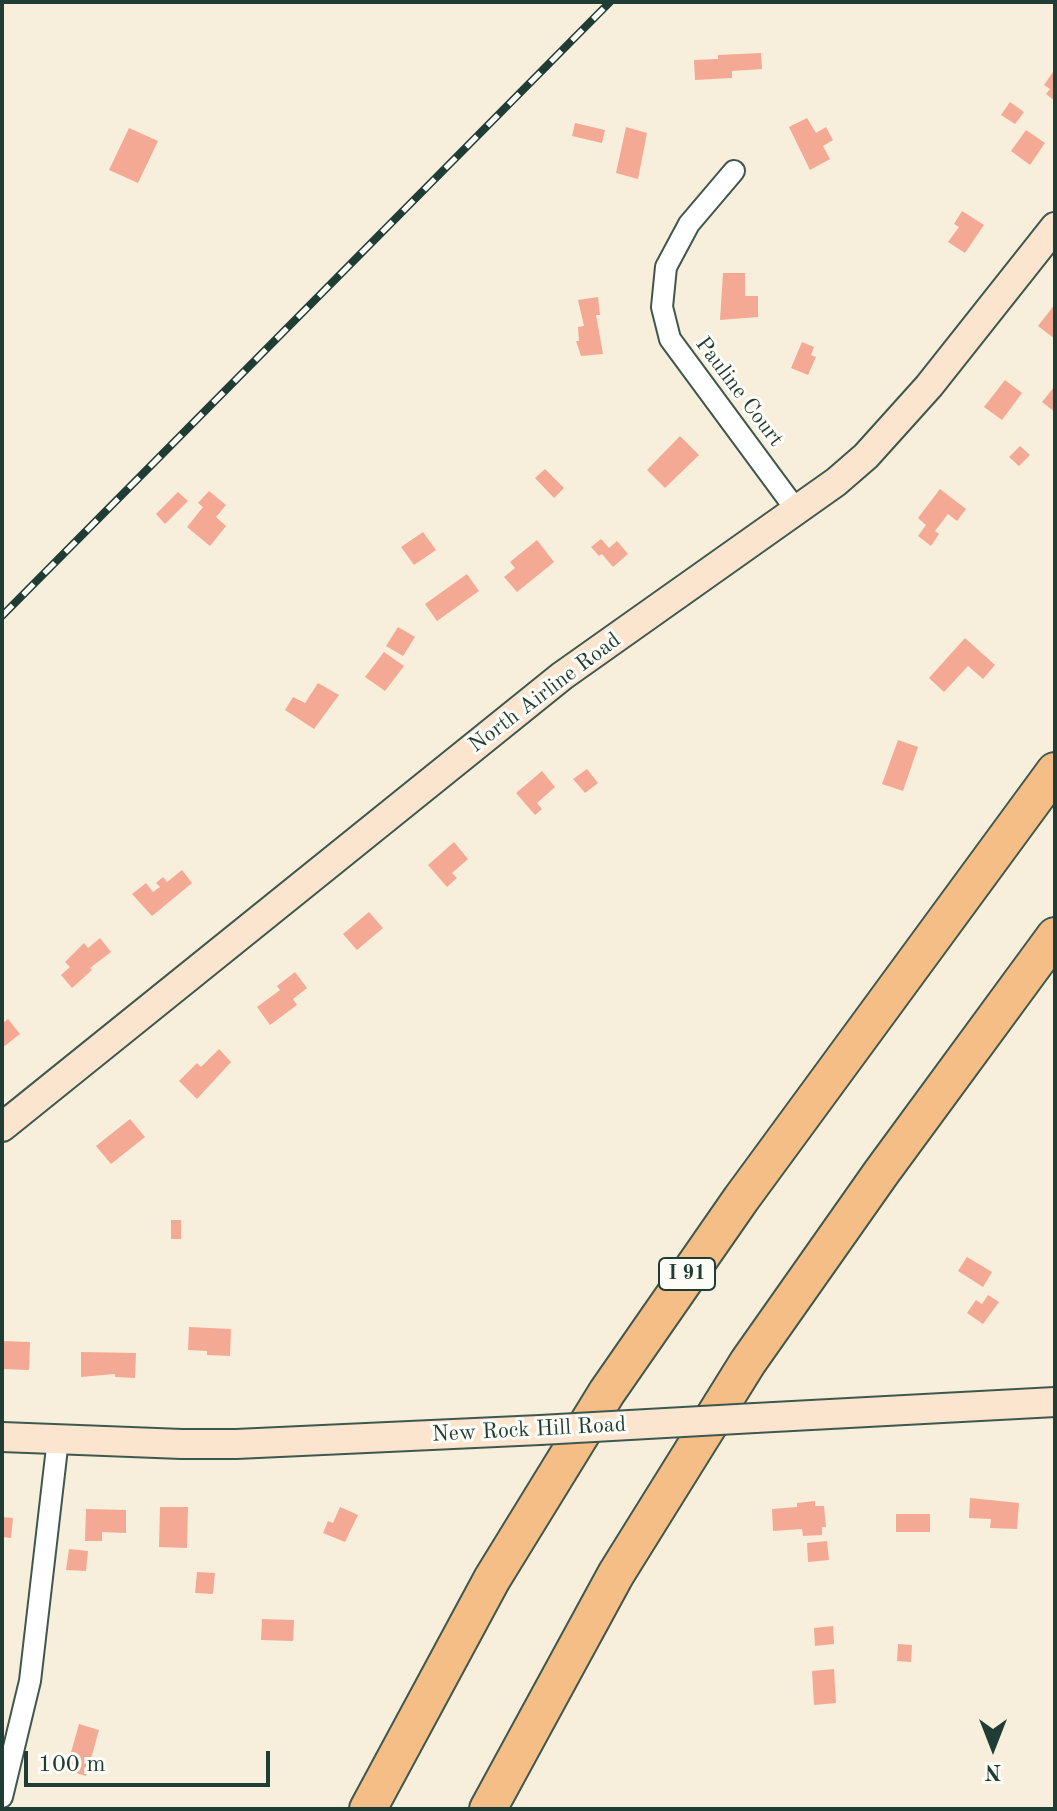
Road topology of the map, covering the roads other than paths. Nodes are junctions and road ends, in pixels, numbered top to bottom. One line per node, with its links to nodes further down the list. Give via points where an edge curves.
1 (734, 171): 3 (street, Pauline Court, via 689,224 666,267 662,307 670,339)
2 (1055, 227): 3 (main road, North Airline Road, via 929,386 866,456)
3 (797, 511): 6 (main road, North Airline Road, via 562,676)
4 (1055, 771): 12 (highway, I 91, via 607,1392 492,1579)
5 (1055, 936): 10 (highway, via 748,1362 651,1514)
6 (2, 1127)
7 (1055, 1402): 9 (main road, New Rock Hill Road, bridge, via 236,1444)
8 (2, 1437): 9 (main road, New Rock Hill Road)
9 (58, 1439): 11 (street, via 30,1681)
10 (539, 1711): 13 (highway); 14 (highway, via 532,1759)
11 (2, 1797)
12 (368, 1809)
13 (488, 1809)
14 (511, 1809)

